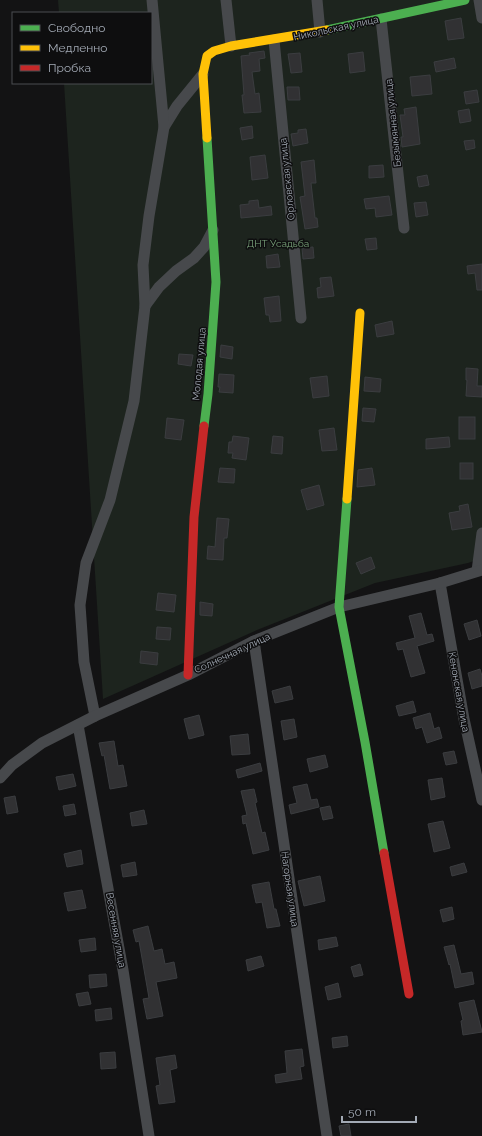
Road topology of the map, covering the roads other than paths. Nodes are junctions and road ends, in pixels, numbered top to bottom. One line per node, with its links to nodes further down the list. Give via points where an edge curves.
1 (152, 0): 15 (street)
2 (226, 0): 12 (street)
3 (317, 0): 10 (street)
4 (410, 0): 7 (street)
5 (465, 0): 7 (street, Никольская улица)
6 (479, 0): 8 (street)
7 (412, 12): 9 (street, Никольская улица)
8 (482, 18)
9 (381, 19): 10 (street, Никольская улица); 16 (street, Безымянная улица)
10 (320, 32): 11 (street, Никольская улица)
11 (274, 40): 12 (street, Никольская улица); 20 (street, Орловская улица)
12 (231, 46): 13 (street, Никольская улица)
13 (207, 56): 14 (street, Молодая улица)
14 (203, 74): 15 (street); 17 (street, Молодая улица)
15 (164, 127): 18 (street, via 143,265)
16 (404, 228)
17 (213, 230): 18 (street, via 204,247 159,287); 26 (street, Молодая улица, via 216,282 208,394 194,517)
18 (145, 306): 27 (street, via 134,401 110,500 86,563 80,605 84,662)
19 (360, 313): 24 (street)
20 (301, 318)
21 (482, 533): 22 (street)
22 (479, 570): 23 (street, Солнечная улица)
23 (440, 583): 24 (street, Солнечная улица); 30 (street, Кенонская улица, via 464,719)
24 (339, 607): 25 (street, Солнечная улица); 31 (street)
25 (254, 642): 26 (street, Солнечная улица); 33 (street, Нагорная улица)
26 (188, 674): 27 (street, Солнечная улица)
27 (95, 716): 28 (street, Солнечная улица)
28 (78, 725): 29 (street, Солнечная улица, via 42,743 12,765); 32 (street, Весенняя улица, via 123,970)
29 (0, 778)
30 (482, 800)
31 (409, 994)
32 (149, 1136)
33 (327, 1136)

